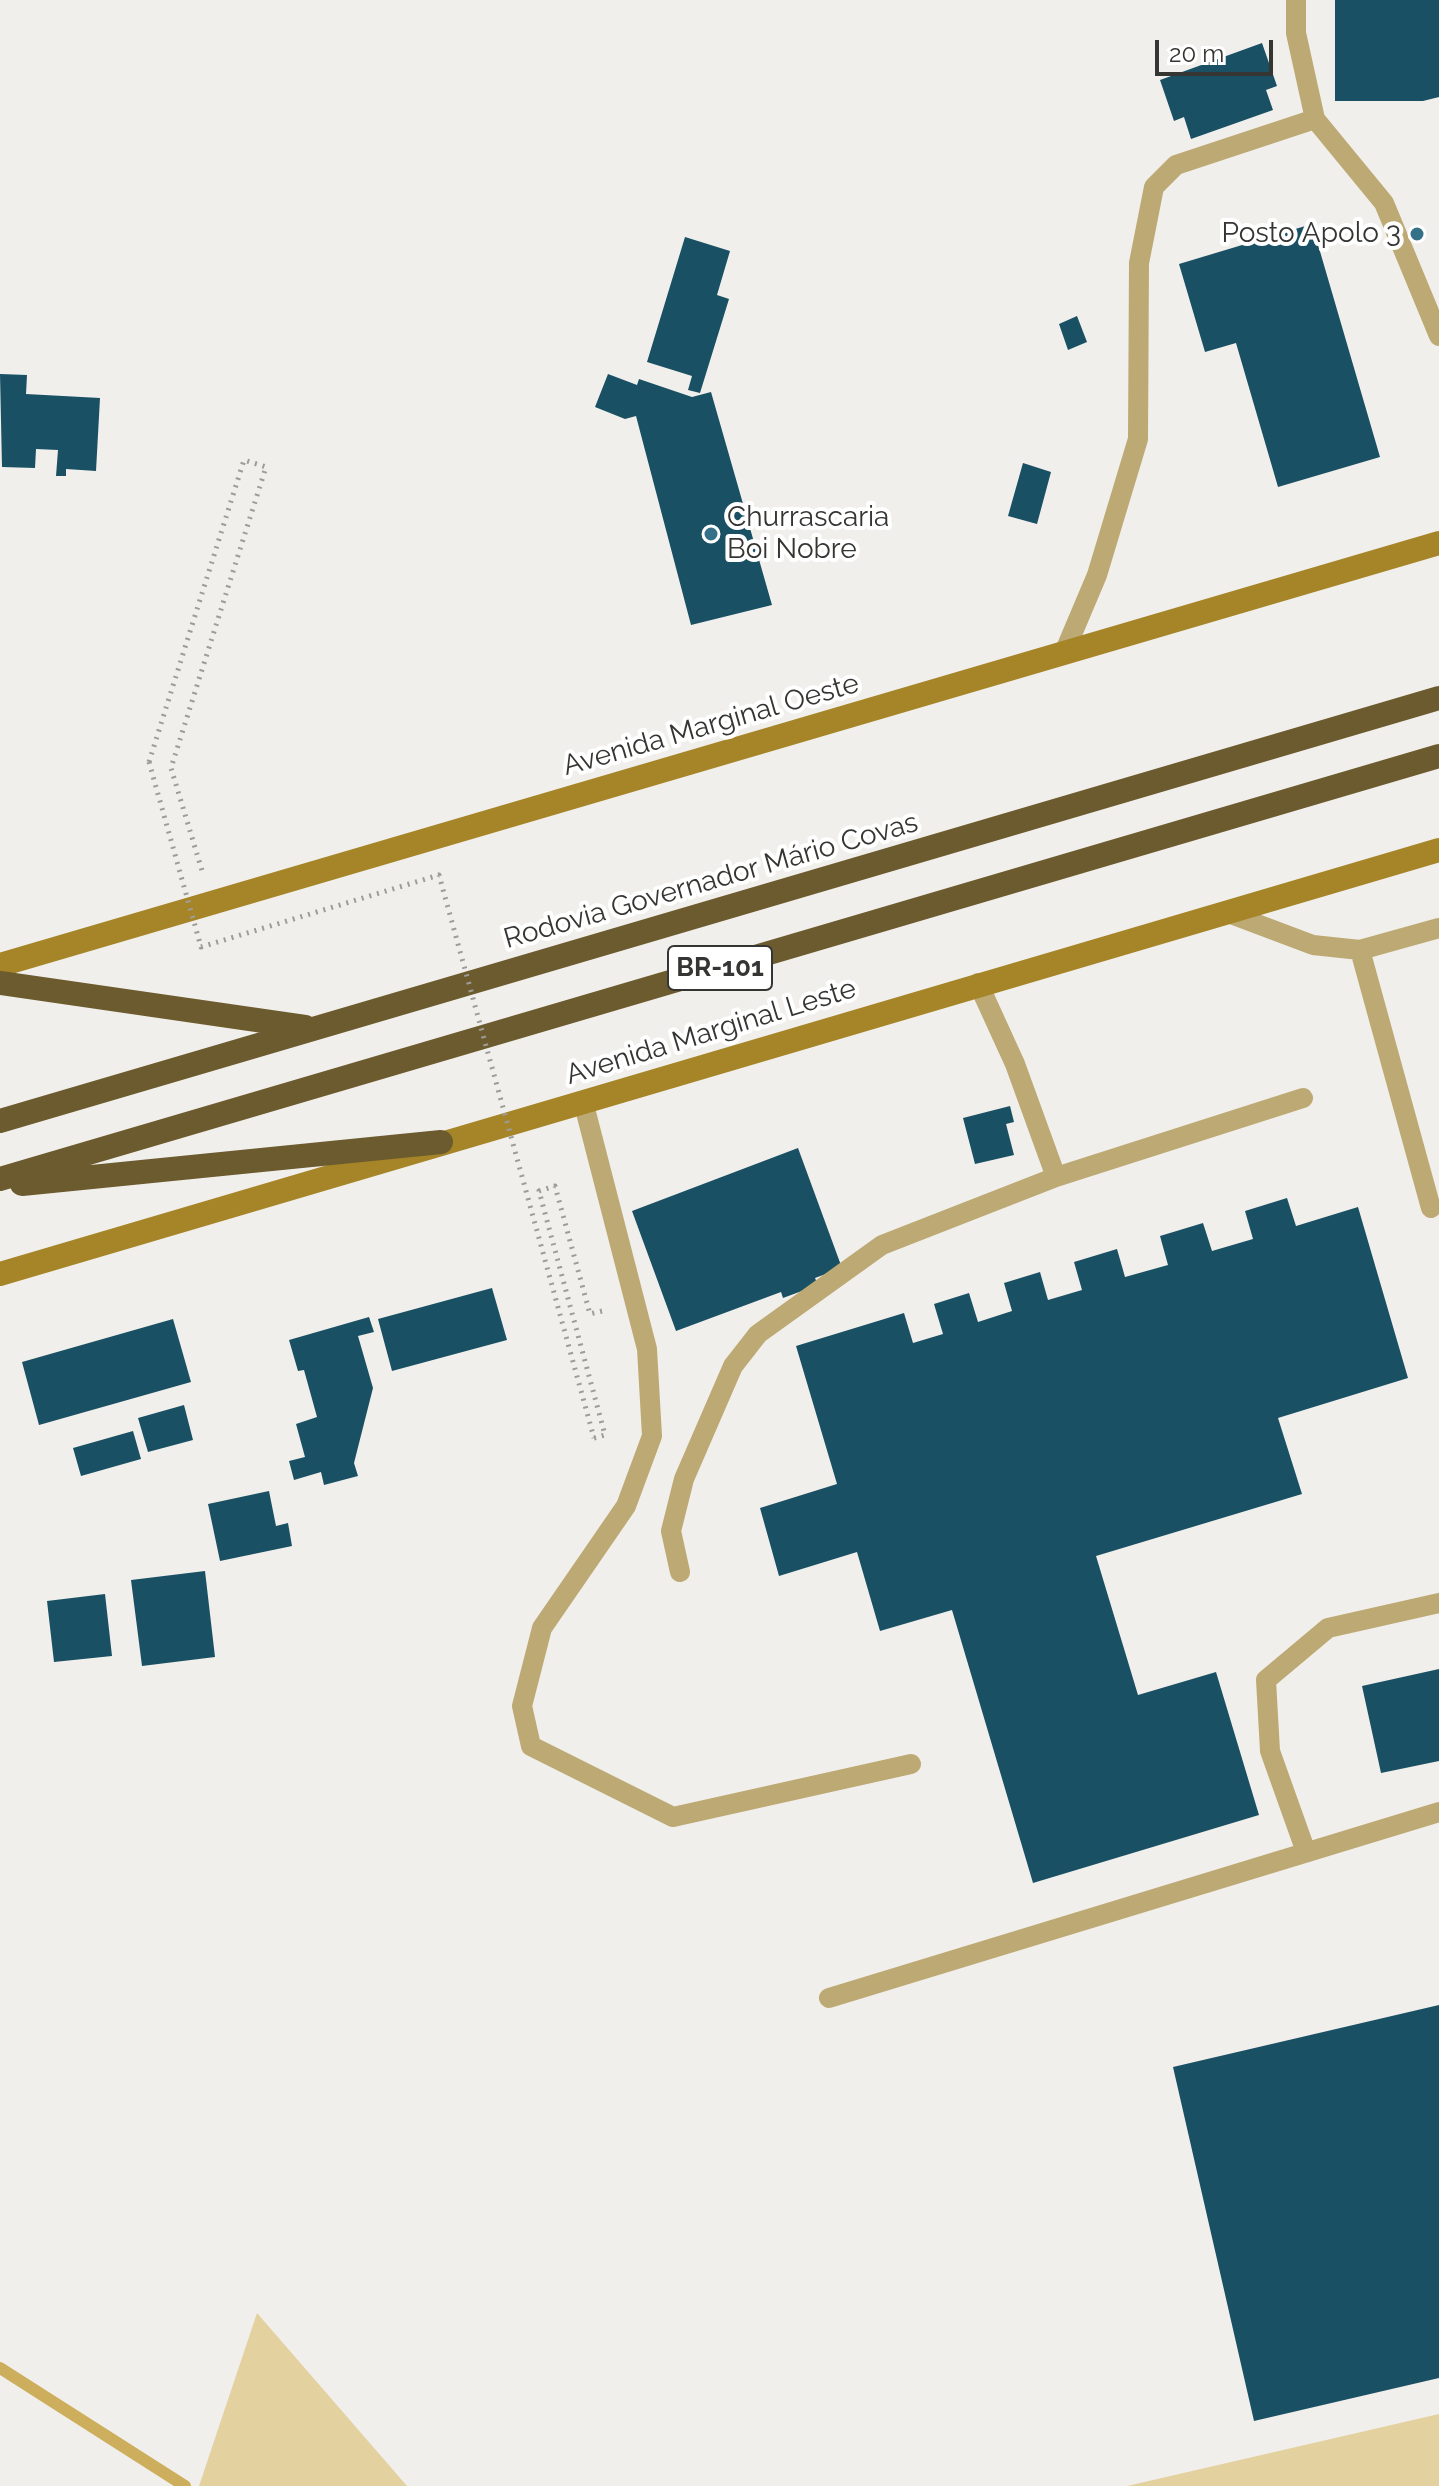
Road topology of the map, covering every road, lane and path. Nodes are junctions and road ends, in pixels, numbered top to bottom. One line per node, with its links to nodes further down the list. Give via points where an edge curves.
1 (1296, 0): 2 (lane, via 1296,33)
2 (1315, 119): 3 (lane, via 1384,203); 5 (lane, via 1176,165 1154,187 1139,263 1138,439 1097,575)
3 (1439, 336)
4 (1439, 543): 5 (main road, Avenida Marginal Oeste)
5 (1064, 653): 9 (main road, Avenida Marginal Oeste)
6 (1439, 698): 16 (highway, Rodovia Governador Mário Covas / BR-101)
7 (1439, 756): 22 (highway, BR-101)
8 (1439, 850): 10 (main road, Avenida Marginal Leste)
9 (212, 903): 13 (main road, Avenida Marginal Oeste); 26 (path, bridge, via 171,768 266,467 244,460 149,762 201,947 439,875 594,1438 605,1435 539,1191 555,1186 590,1314)
10 (1228, 913): 12 (lane, via 1313,945); 15 (main road, Avenida Marginal Leste)
11 (1439, 928): 12 (lane)
12 (1360, 950): 24 (lane)
13 (0, 965)
14 (0, 983): 16 (highway)
15 (978, 983): 18 (main road, Avenida Marginal Leste); 21 (lane, via 1015,1064)
16 (316, 1029): 19 (highway, Rodovia Governador Mário Covas / BR-101)
17 (1303, 1098): 21 (lane)
18 (583, 1101): 20 (main road, Avenida Marginal Leste); 26 (lane)
19 (0, 1121)
20 (441, 1142): 23 (highway); 25 (main road, Avenida Marginal Leste)
21 (1056, 1177): 27 (lane, via 882,1245 758,1334 733,1366 684,1479 671,1531)
22 (0, 1179)
23 (0, 1186)
24 (1431, 1208)
25 (0, 1274)
26 (634, 1301): 29 (lane, via 647,1349 652,1436 626,1506 542,1628 522,1706 531,1746 673,1817)
27 (680, 1572)
28 (1439, 1603): 31 (lane, via 1328,1628 1266,1680 1270,1751)
29 (911, 1764)
30 (1439, 1812): 31 (lane)
31 (1306, 1852): 32 (lane)
32 (829, 1998)

